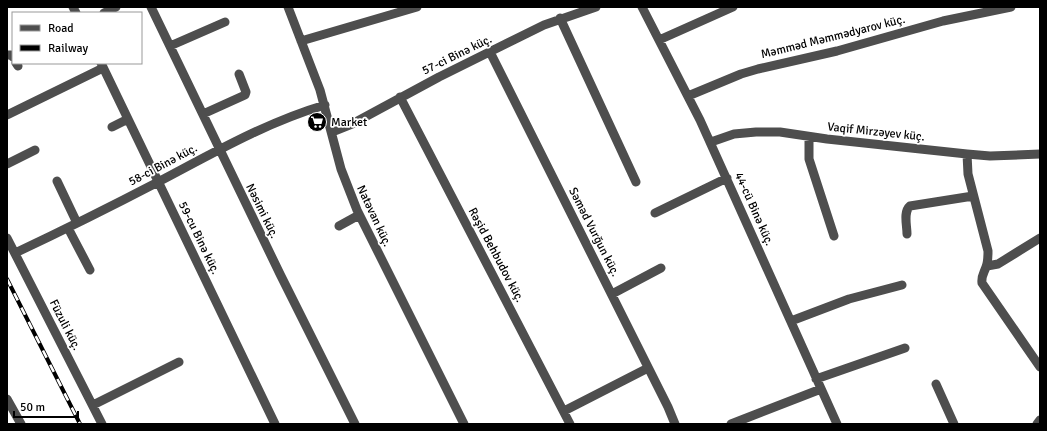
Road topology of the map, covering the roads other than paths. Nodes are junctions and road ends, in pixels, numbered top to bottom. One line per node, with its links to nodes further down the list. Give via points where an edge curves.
1 (116, 7): 11 (street)
2 (151, 7): 16 (street, Nəsimi küç.)
3 (288, 7): 15 (street, Natəvan küç.)
4 (417, 7): 10 (street)
5 (596, 7): 12 (street, 57-ci Binə küç.)
6 (642, 7): 14 (street, 44-cü Binə küç.)
7 (733, 7): 14 (street)
8 (1011, 7): 9 (street, Məmməd Məmmədyarov küç.)
9 (973, 10): 20 (street, Məmməd Məmmədyarov küç., via 837,51 754,70)
10 (389, 11): 15 (street)
11 (106, 12)
12 (560, 18): 17 (street, 57-ci Binə küç.); 38 (street)
13 (225, 22): 16 (street)
14 (659, 40): 20 (street, 44-cü Binə küç.)
15 (301, 41): 22 (street, Natəvan küç.)
16 (170, 46): 23 (street, Nəsimi küç.)
17 (490, 52): 21 (street, 57-ci Binə küç.); 54 (street, Səməd Vurğun küç.)
18 (102, 66): 24 (street); 25 (street, 59-cu Binə küç.)
19 (239, 74): 23 (street, via 245,95)
20 (688, 96): 29 (street, 44-cü Binə küç.)
21 (400, 97): 27 (street, 57-ci Binə küç., via 352,124); 65 (street, Rəşid Behbudov küç.)
22 (325, 105): 27 (street, Natəvan küç.); 30 (street, 58-ci Binə küç., via 303,111)
23 (203, 114): 30 (street, Nəsimi küç.)
24 (7, 115)
25 (128, 118): 26 (street); 37 (street, 59-cu Binə küç.)
26 (112, 127)
27 (332, 132): 41 (street, Natəvan küç., via 341,169)
28 (809, 137): 29 (street, Vaqif Mirzəyev küç., via 780,132 756,132 734,134); 32 (street, Vaqif Mirzəyev küç.); 46 (street, via 809,159)
29 (711, 142): 35 (street, 44-cü Binə küç.)
30 (220, 149): 37 (street, 58-ci Binə küç.); 70 (street, Nəsimi küç., via 276,268)
31 (35, 150): 34 (street)
32 (968, 154): 33 (street, Vaqif Mirzəyev küç.); 39 (street, via 968,174)
33 (1040, 154)
34 (7, 164)
35 (727, 178): 40 (street); 55 (street, 44-cü Binə küç.)
36 (57, 181): 42 (street)
37 (158, 182): 42 (street, 58-ci Binə küç.); 69 (street, 59-cu Binə küç.)
38 (636, 182)
39 (973, 196): 45 (street, via 910,206 906,214); 50 (street, via 988,251)
40 (655, 213)
41 (359, 215): 43 (street); 71 (street, Natəvan küç.)
42 (77, 223): 44 (street, 58-ci Binə küç.)
43 (339, 226)
44 (68, 228): 49 (street, 58-ci Binə küç.); 52 (street)
45 (908, 234)
46 (834, 236)
47 (7, 238): 49 (street, Füzuli küç.)
48 (1040, 238): 50 (street, via 998,264)
49 (15, 253): 64 (street, Füzuli küç.)
50 (987, 266): 58 (street, via 982,275 982,283)
51 (661, 268): 54 (street)
52 (90, 270)
53 (902, 285): 55 (street, via 849,299)
54 (612, 294): 59 (street, Səməd Vurğun küç.)
55 (790, 321): 60 (street, 44-cü Binə küç.)
56 (905, 348): 60 (street)
57 (179, 362): 64 (street)
58 (1040, 367)
59 (648, 368): 65 (street); 73 (street, Səməd Vurğun küç.)
60 (816, 379): 62 (street, 44-cü Binə küç.)
61 (936, 384): 76 (street)
62 (821, 389): 74 (street); 75 (street, 44-cü Binə küç.)
63 (7, 399): 67 (street)
64 (92, 405): 68 (street, Füzuli küç.)
65 (564, 411): 72 (street, Rəşid Behbudov küç.)
66 (1040, 420): 77 (street)
67 (21, 424)
68 (102, 424)
69 (275, 424)
70 (355, 424)
71 (464, 424)
72 (570, 424)
73 (674, 424)
74 (730, 424)
75 (837, 424)
76 (954, 424)
77 (1037, 424)

